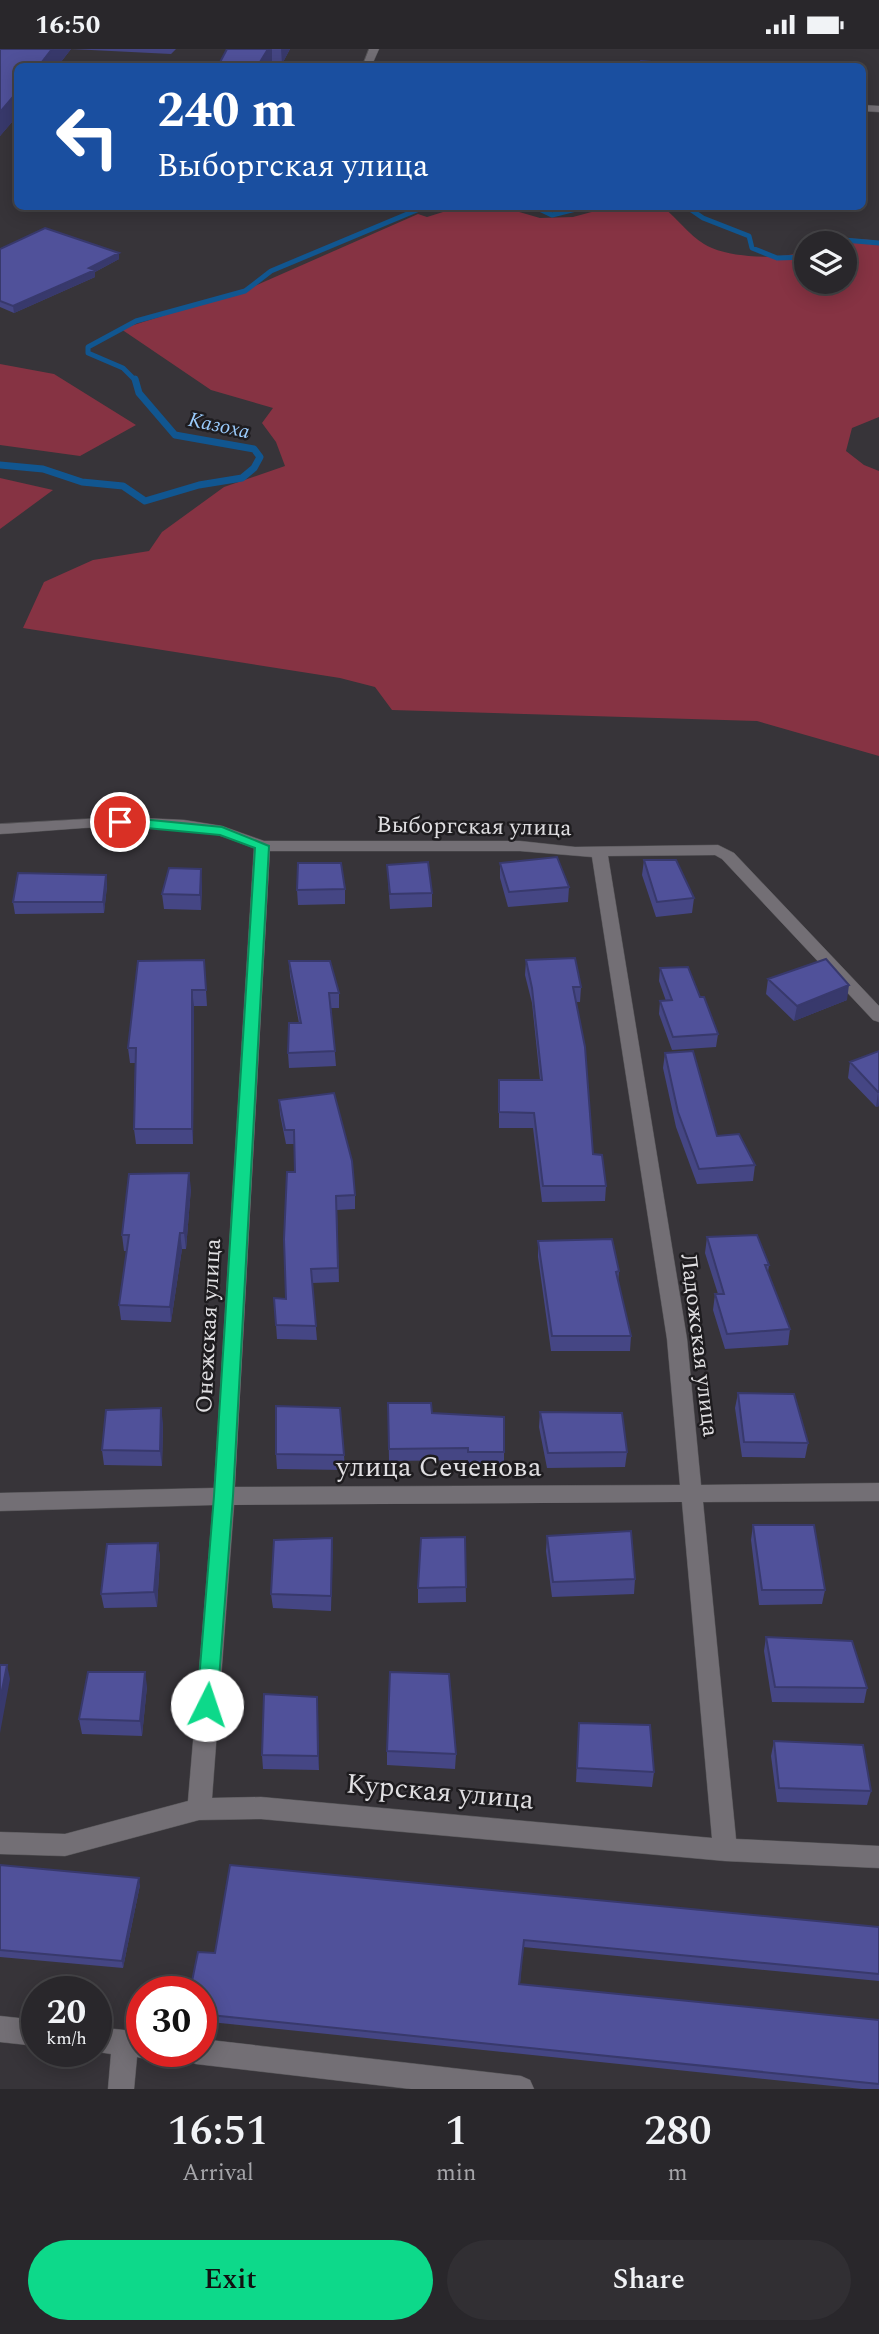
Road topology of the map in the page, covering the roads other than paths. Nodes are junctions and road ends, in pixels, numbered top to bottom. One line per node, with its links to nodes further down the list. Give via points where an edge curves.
1 (0, 829): 2 (street, Выборгская улица, via 120,822 184,825 222,831)
2 (262, 846): 3 (street, Выборгская улица, via 520,846); 7 (street, Онежская улица)
3 (598, 851): 4 (street, Выборгская улица, via 718,850); 6 (street, Ладожская улица, via 677,1339)
4 (879, 1016)
5 (879, 1492): 6 (street, улица Сеченова)
6 (693, 1495): 7 (street, улица Сеченова); 11 (street, Ладожская улица)
7 (224, 1496): 8 (street, улица Сеченова); 9 (street, Онежская улица)
8 (0, 1502)
9 (199, 1809): 10 (street, Курская улица, via 65,1845); 11 (street, Курская улица, via 261,1808)
10 (0, 1843)
11 (725, 1850): 12 (street, Курская улица)
12 (879, 1857)
13 (0, 2029): 14 (street)
14 (21, 2031)
15 (217, 2053): 18 (street)
16 (127, 2067): 17 (street)
17 (121, 2089)
18 (521, 2089)

